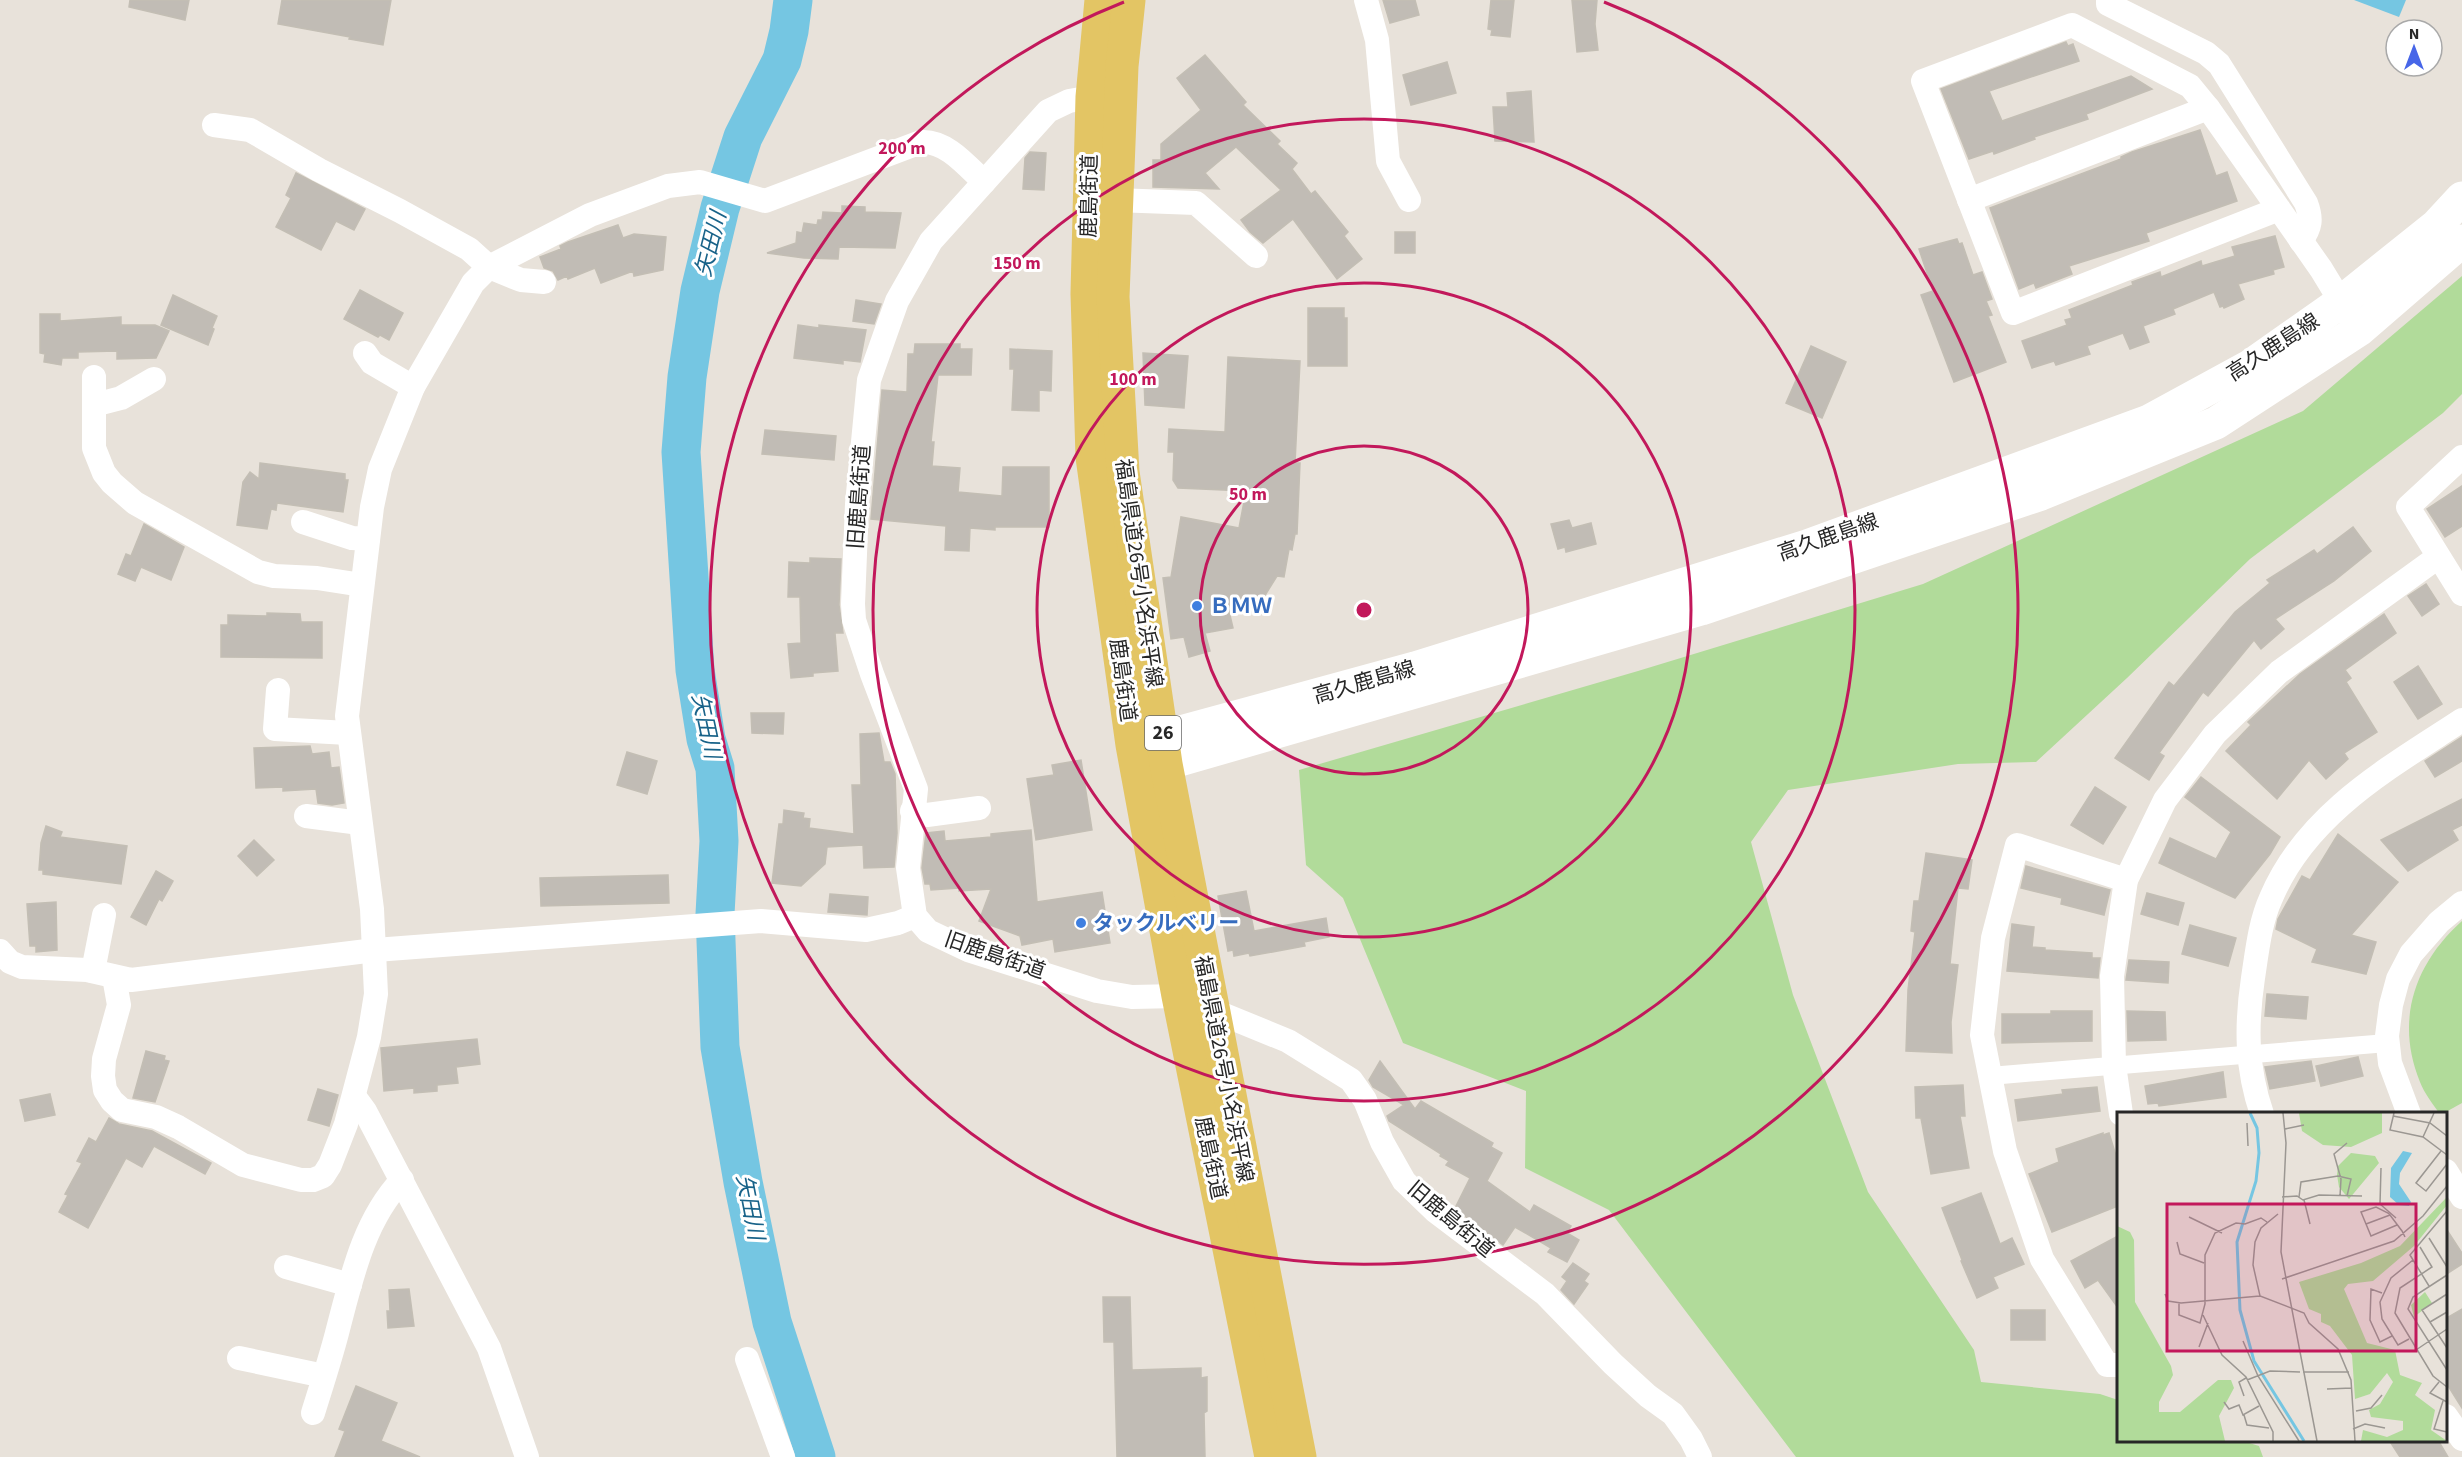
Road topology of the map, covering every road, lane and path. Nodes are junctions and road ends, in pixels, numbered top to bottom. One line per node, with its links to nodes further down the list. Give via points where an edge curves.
1 (1101, 0): 5 (main road, 鹿島街道 / 26)
2 (1129, 0): 10 (main road, 福島県道26号小名浜平線 / 26)
3 (1366, 0): 11 (street, via 1377,40 1388,161)
4 (2108, 0): 14 (street, via 2108,4 2206,53 2219,64 2306,203 2311,216)
5 (1092, 97): 8 (street, 旧鹿島街道, via 1069,101 1048,111); 35 (main road, 鹿島街道 / 26, via 1087,294 1092,457)
6 (2208, 108): 12 (street); 12 (street, via 2190,86 2072,25 1923,81); 13 (street)
7 (214, 125): 17 (street, via 238,126 261,135 469,249)
8 (984, 182): 17 (street, via 941,144 931,141 765,201 700,182 679,183 590,215); 37 (street, 旧鹿島街道, via 931,242 915,268 897,301 869,380 857,504 853,604 872,674 916,789)
9 (2462, 198): 19 (main road, 高久鹿島線, via 2437,225)
10 (1115, 200): 16 (street, via 1196,203); 35 (main road, 福島県道26号小名浜平線 / 26, via 1113,297 1123,472)
11 (1409, 200)
12 (1969, 200): 13 (street, via 2013,313)
13 (2279, 209): 14 (street)
14 (2301, 241): 19 (street)
15 (2462, 241): 20 (main road, 高久鹿島線)
16 (1256, 256)
17 (489, 267): 18 (street, via 521,280); 24 (street, via 473,283)
18 (544, 282)
19 (2341, 302): 20 (street); 35 (main road, 高久鹿島線, via 2250,366 2149,420 1807,546)
20 (2359, 330): 35 (main road, 高久鹿島線, via 2216,423 2041,494 1701,609)
21 (365, 353): 24 (street, via 372,363)
22 (94, 377): 25 (street)
23 (153, 379): 25 (street, via 121,398)
24 (413, 387): 28 (street, via 380,469)
25 (94, 405): 30 (street, via 94,442 100,462 112,483 135,503 258,572)
26 (2462, 457): 29 (street, via 2408,507)
27 (303, 522): 28 (street, via 352,538)
28 (368, 539): 30 (street)
29 (2438, 557): 31 (street); 40 (street, via 2279,672 2215,734 2165,800)
30 (362, 585): 34 (street, via 349,688)
31 (2462, 594)
32 (278, 690): 34 (street, via 275,729)
33 (2462, 720): 52 (street, via 2360,788 2308,836 2288,866 2270,899 2258,946 2248,1017)
34 (348, 733): 39 (street)
35 (1150, 755): 49 (main road, 鹿島街道 / 26); 50 (main road, 福島県道26号小名浜平線 / 26)
36 (979, 808): 37 (street, via 927,815)
37 (912, 811): 43 (street, 旧鹿島街道, via 908,868)
38 (306, 816): 39 (street)
39 (360, 823): 44 (street)
40 (2126, 880): 53 (street, via 2112,976); 54 (street, via 2017,845 1993,938 1982,1035)
41 (2462, 903): 51 (street, via 2411,954 2398,979)
42 (104, 915): 47 (street)
43 (915, 916): 44 (street, via 866,930 761,921); 49 (street, 旧鹿島街道, via 928,931 968,950 1097,991 1132,997)
44 (375, 950): 47 (street, via 130,980); 55 (street, via 376,994)
45 (0, 951): 46 (street, via 10,962)
46 (22, 967): 47 (street); 48 (street)
47 (103, 974): 55 (street, via 118,990 119,1005 103,1076 105,1090 122,1110 156,1117 243,1165 313,1180 323,1176 330,1165)
48 (0, 978)
49 (1178, 996): 50 (street, 旧鹿島街道); 73 (main road, 鹿島街道 / 26)
50 (1213, 1010): 74 (main road, 福島県道26号小名浜平線 / 26); 75 (street, 旧鹿島街道, via 1288,1041 1351,1080 1365,1100 1404,1181 1435,1211 1545,1294 1613,1364 1672,1414)
51 (2387, 1043): 52 (street); 58 (street, via 2390,1063)
52 (2249, 1054): 53 (street); 57 (street)
53 (2114, 1065): 54 (street); 56 (street)
54 (1990, 1076): 66 (street, via 2005,1151 2042,1259 2107,1365)
55 (354, 1096): 60 (street)
56 (2121, 1112)
57 (2262, 1112)
58 (2409, 1112)
59 (2447, 1174): 61 (street)
60 (402, 1180): 63 (street, via 380,1207); 71 (street, via 489,1348)
61 (2462, 1197)
62 (286, 1267): 63 (street)
63 (350, 1285): 67 (street)
64 (239, 1358): 67 (street)
65 (747, 1359): 72 (street)
66 (2117, 1365)
67 (324, 1376): 68 (street)
68 (313, 1413)
69 (2447, 1419): 70 (street)
70 (2462, 1439)
71 (527, 1457)
72 (783, 1457)
73 (1271, 1457)
74 (1300, 1457)
75 (1700, 1457)

